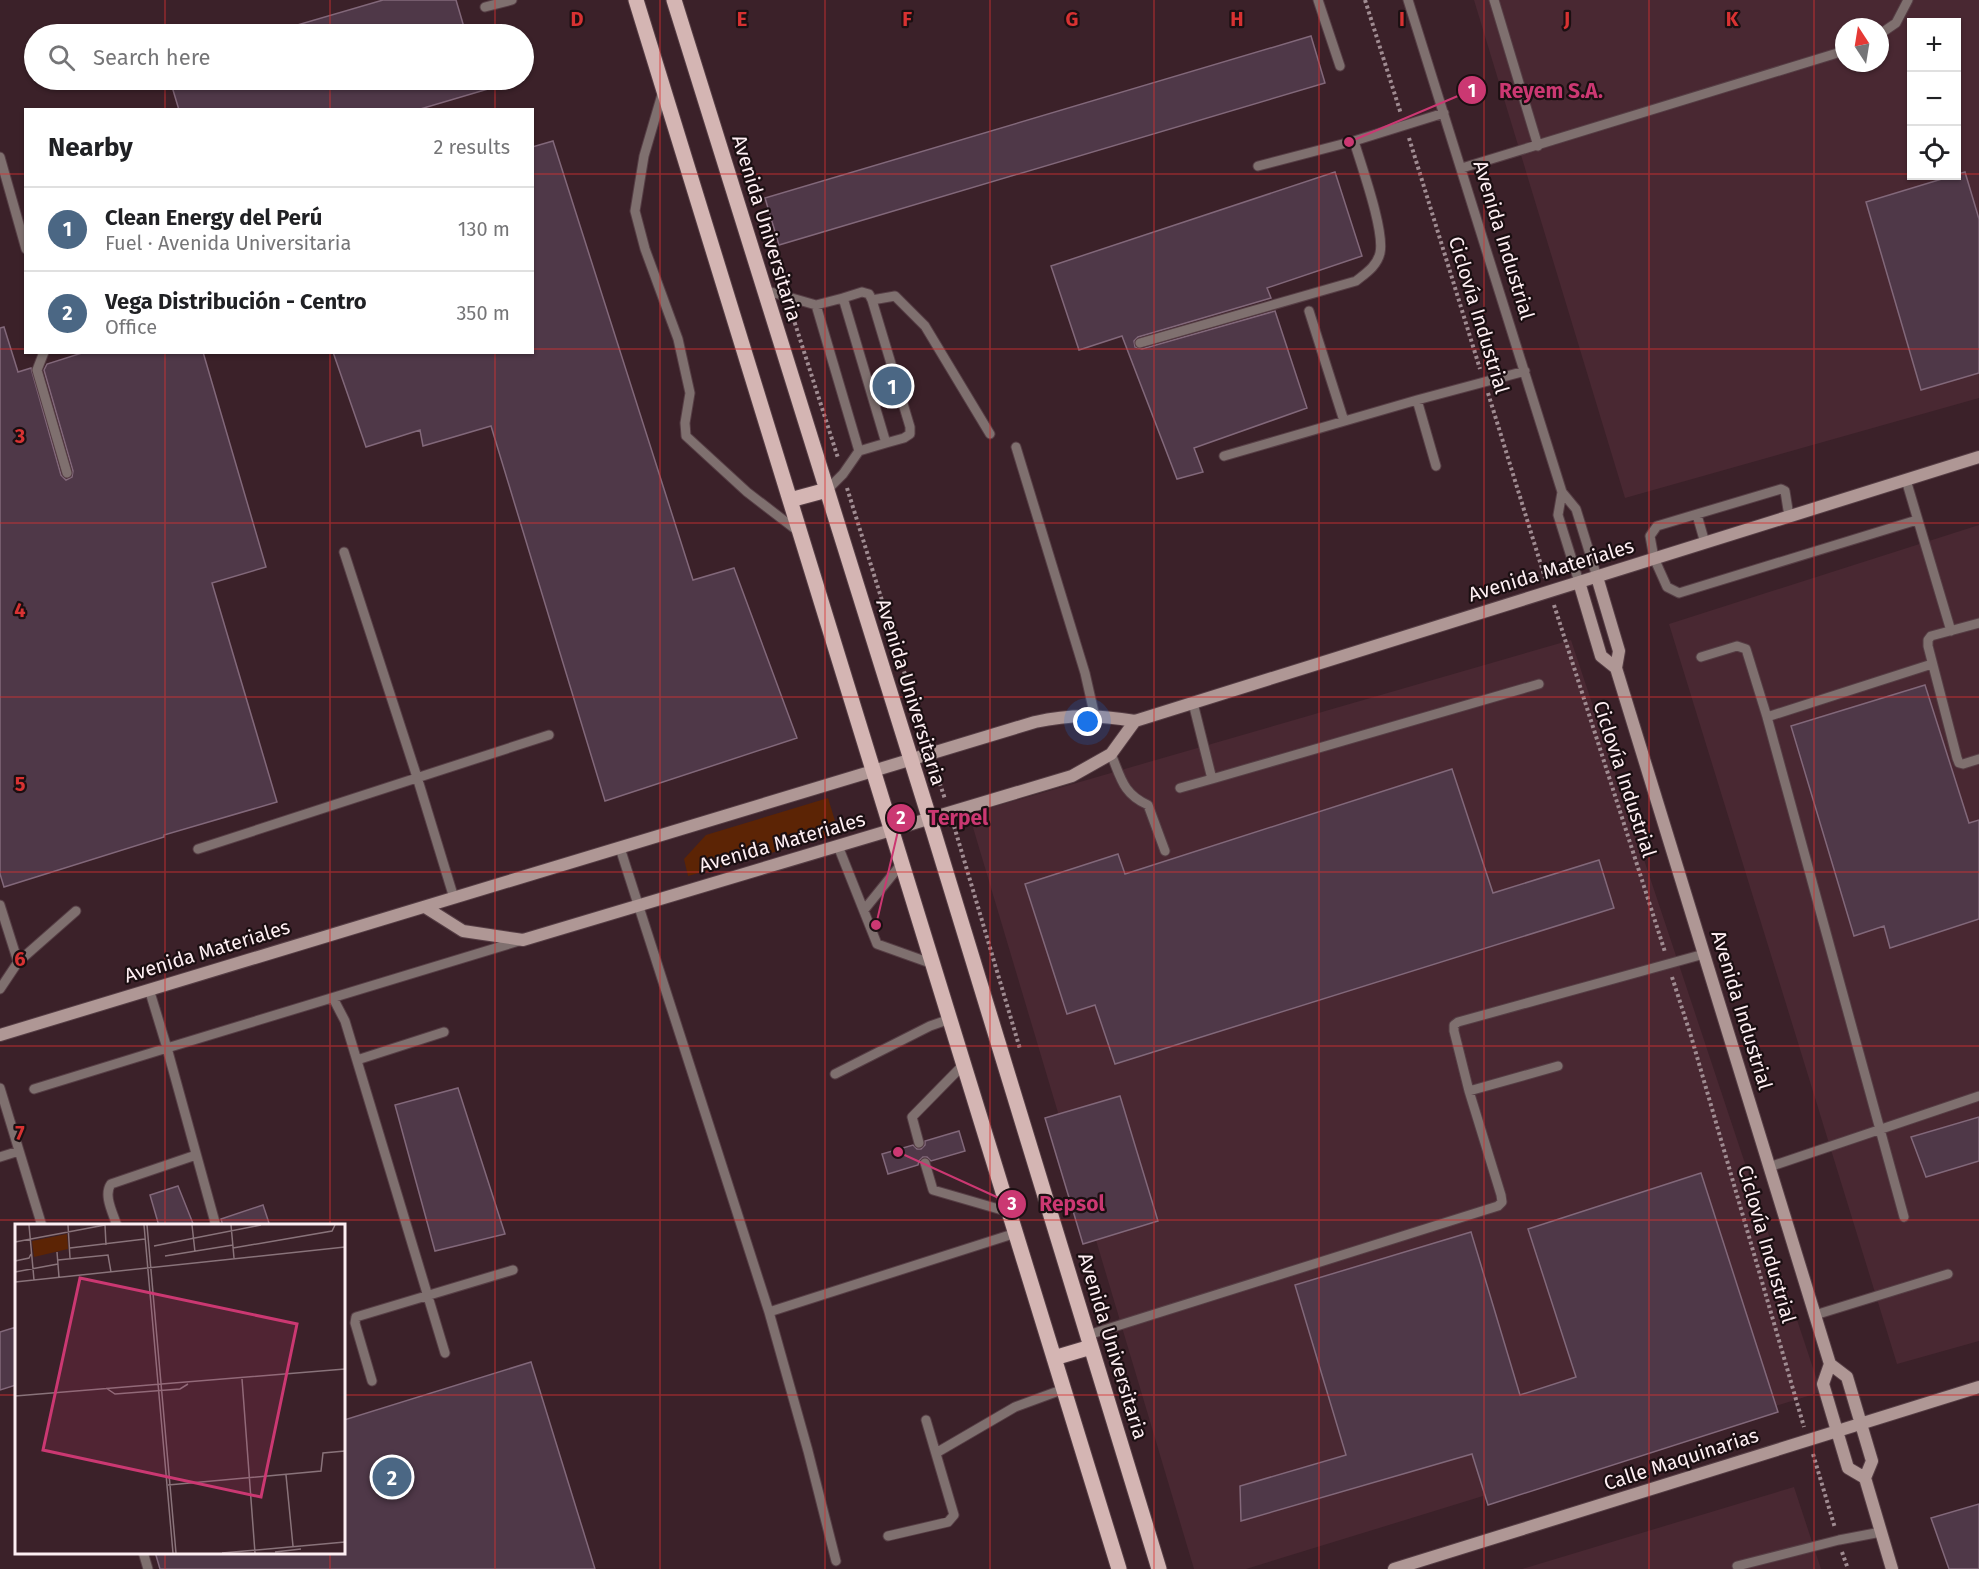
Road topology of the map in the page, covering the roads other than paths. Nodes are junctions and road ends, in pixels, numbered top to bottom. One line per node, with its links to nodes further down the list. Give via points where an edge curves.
1 (512, 0): 8 (lane)
2 (636, 0): 12 (main road)
3 (674, 0): 20 (main road, Avenida Universitaria)
4 (1318, 0): 11 (lane)
5 (1408, 0): 13 (lane, Avenida Industrial)
6 (1494, 0): 15 (lane)
7 (1908, 0): 9 (lane, via 1896,23)
8 (485, 7)
9 (1889, 28)
10 (1835, 54): 15 (lane)
11 (1340, 66)
12 (663, 90): 41 (main road); 45 (lane, via 644,156 635,211 678,339 690,393 686,436)
13 (1444, 113): 14 (lane); 18 (lane, Avenida Industrial)
14 (1354, 141): 17 (lane); 25 (lane, via 1381,234 1380,254 1372,267 1356,281)
15 (1538, 146): 18 (lane)
16 (0, 157): 19 (lane)
17 (1258, 166)
18 (1462, 168): 27 (lane, Avenida Industrial)
19 (24, 242)
20 (764, 290): 23 (lane); 39 (main road, Avenida Universitaria)
21 (843, 297): 22 (lane, via 862,292); 23 (lane); 31 (lane)
22 (873, 300): 30 (lane, via 895,296 925,326); 31 (lane, via 910,427 910,434 904,438)
23 (816, 304): 33 (lane)
24 (1309, 311): 29 (lane)
25 (1140, 343)
26 (43, 354): 37 (lane, via 37,370)
27 (1525, 371): 28 (lane); 40 (lane, Avenida Industrial)
28 (1417, 400): 29 (lane); 36 (lane)
29 (1344, 420): 34 (lane)
30 (990, 434)
31 (886, 443): 33 (lane)
32 (1016, 447): 58 (lane)
33 (859, 451): 39 (lane)
34 (1224, 456)
35 (1979, 457): 38 (street, Avenida Materiales)
36 (1436, 466)
37 (67, 474)
38 (1906, 480): 43 (street, Avenida Materiales); 44 (lane)
39 (827, 490): 41 (main road); 64 (main road, Avenida Universitaria)
40 (1562, 492): 49 (lane, Avenida Industrial, via 1576,509); 50 (lane, Avenida Industrial, via 1558,515)
41 (790, 500): 45 (main road)
42 (1696, 515): 43 (lane, via 1780,489 1785,491); 46 (lane); 48 (lane, via 1652,531)
43 (1790, 516): 46 (street, Avenida Materiales)
44 (1917, 520): 48 (lane, via 1678,593 1667,587); 52 (lane)
45 (800, 534): 65 (main road)
46 (1705, 543): 48 (street, Avenida Materiales)
47 (344, 552): 66 (lane)
48 (1654, 558): 49 (street, Avenida Materiales)
49 (1597, 577): 50 (street, Avenida Materiales); 55 (street, Avenida Industrial, via 1619,651)
50 (1579, 582): 55 (street, Avenida Industrial, via 1601,656); 57 (street, Avenida Materiales)
51 (1979, 623): 52 (lane)
52 (1951, 632): 54 (lane, via 1928,640)
53 (1701, 657): 59 (lane, via 1737,646 1746,649)
54 (1932, 664): 59 (lane); 63 (lane, via 1957,758 1963,764)
55 (1616, 668): 83 (street, Avenida Industrial)
56 (1539, 684): 67 (lane)
57 (1193, 703): 60 (street, Avenida Materiales); 67 (lane)
58 (1095, 717): 60 (street, Avenida Materiales); 64 (street, Avenida Materiales, via 1063,716 1035,722)
59 (1767, 717): 101 (lane)
60 (1135, 721): 62 (street, Avenida Materiales)
61 (549, 735): 66 (lane)
62 (1111, 754): 69 (street, Avenida Materiales, via 1072,776); 74 (lane, via 1124,787 1148,805)
63 (1979, 759)
64 (911, 761): 65 (street, Avenida Materiales); 69 (main road, Avenida Universitaria)
65 (874, 772): 70 (main road); 72 (street, Avenida Materiales)
66 (417, 777): 73 (lane); 76 (lane)
67 (1212, 779): 68 (lane)
68 (1180, 788)
69 (929, 819): 70 (street, Avenida Materiales); 119 (main road, Avenida Universitaria)
70 (891, 830): 71 (street, Avenida Materiales); 75 (main road)
71 (838, 846): 77 (street, Avenida Materiales); 80 (lane)
72 (620, 848): 76 (street, Avenida Materiales); 77 (lane)
73 (198, 849)
74 (1165, 851)
75 (902, 863): 80 (lane); 85 (main road)
76 (454, 898): 79 (street, Avenida Materiales)
77 (638, 904): 82 (street, Avenida Materiales); 117 (lane)
78 (0, 905): 84 (lane)
79 (425, 907): 82 (street, Avenida Materiales, via 463,931); 86 (street, Avenida Materiales)
80 (864, 910): 85 (lane, via 877,944)
81 (76, 911): 84 (lane)
82 (523, 940): 88 (lane)
83 (1704, 954): 99 (lane, via 1458,1022 1454,1031); 107 (street, Avenida Industrial)
84 (18, 962): 87 (lane)
85 (933, 964): 89 (main road)
86 (149, 988): 91 (street, Avenida Materiales); 92 (lane)
87 (0, 989)
88 (333, 998): 92 (lane); 93 (lane)
89 (950, 1019): 94 (main road); 96 (lane)
90 (444, 1032): 93 (lane)
91 (0, 1035)
92 (167, 1048): 98 (lane); 104 (lane)
93 (357, 1060): 116 (lane)
94 (964, 1064): 102 (lane, via 912,1117); 108 (main road)
95 (1558, 1066): 99 (lane)
96 (836, 1074)
97 (0, 1088): 103 (lane)
98 (34, 1089)
99 (1469, 1090): 119 (lane, via 1501,1196 1498,1206)
100 (1979, 1096): 101 (lane)
101 (1881, 1129): 107 (lane); 109 (lane)
102 (919, 1143)
103 (19, 1151): 105 (lane); 110 (lane)
104 (196, 1155): 111 (lane, via 111,1184 107,1195); 112 (lane)
105 (0, 1157)
106 (925, 1162): 108 (lane, via 933,1190)
107 (1769, 1167): 118 (street, Avenida Industrial)
108 (1009, 1212): 113 (main road)
109 (1904, 1217)
110 (41, 1224)
111 (116, 1224)
112 (215, 1224)
113 (1016, 1233): 117 (lane); 121 (main road)
114 (513, 1270): 116 (lane)
115 (1948, 1275): 118 (lane)
116 (428, 1296): 120 (lane); 123 (lane, via 356,1317)
117 (769, 1312): 134 (lane)
118 (1815, 1315): 122 (street, Avenida Industrial)
119 (1089, 1341): 121 (main road); 138 (main road, Avenida Universitaria)
120 (445, 1353)
121 (1054, 1358): 125 (main road)
122 (1830, 1364): 127 (street, Avenida Industrial, via 1847,1377); 128 (street, Avenida Industrial, via 1823,1384)
123 (372, 1381)
124 (1979, 1387): 127 (street, Calle Maquinarias)
125 (1064, 1389): 129 (lane, via 1015,1407); 137 (main road)
126 (926, 1420): 129 (lane)
127 (1861, 1423): 128 (street, Calle Maquinarias); 130 (street, Avenida Industrial, via 1872,1461)
128 (1837, 1430): 130 (street, Avenida Industrial, via 1848,1468); 139 (street, Calle Maquinarias)
129 (936, 1453): 132 (lane, via 952,1519)
130 (1864, 1478): 131 (street, Avenida Industrial)
131 (1881, 1532): 135 (lane); 140 (street, Avenida Industrial)
132 (888, 1536)
133 (144, 1554): 136 (lane)
134 (836, 1561)
135 (1737, 1566)
136 (148, 1569)
137 (1119, 1569)
138 (1159, 1569)
139 (1394, 1569)
140 (1892, 1569)

